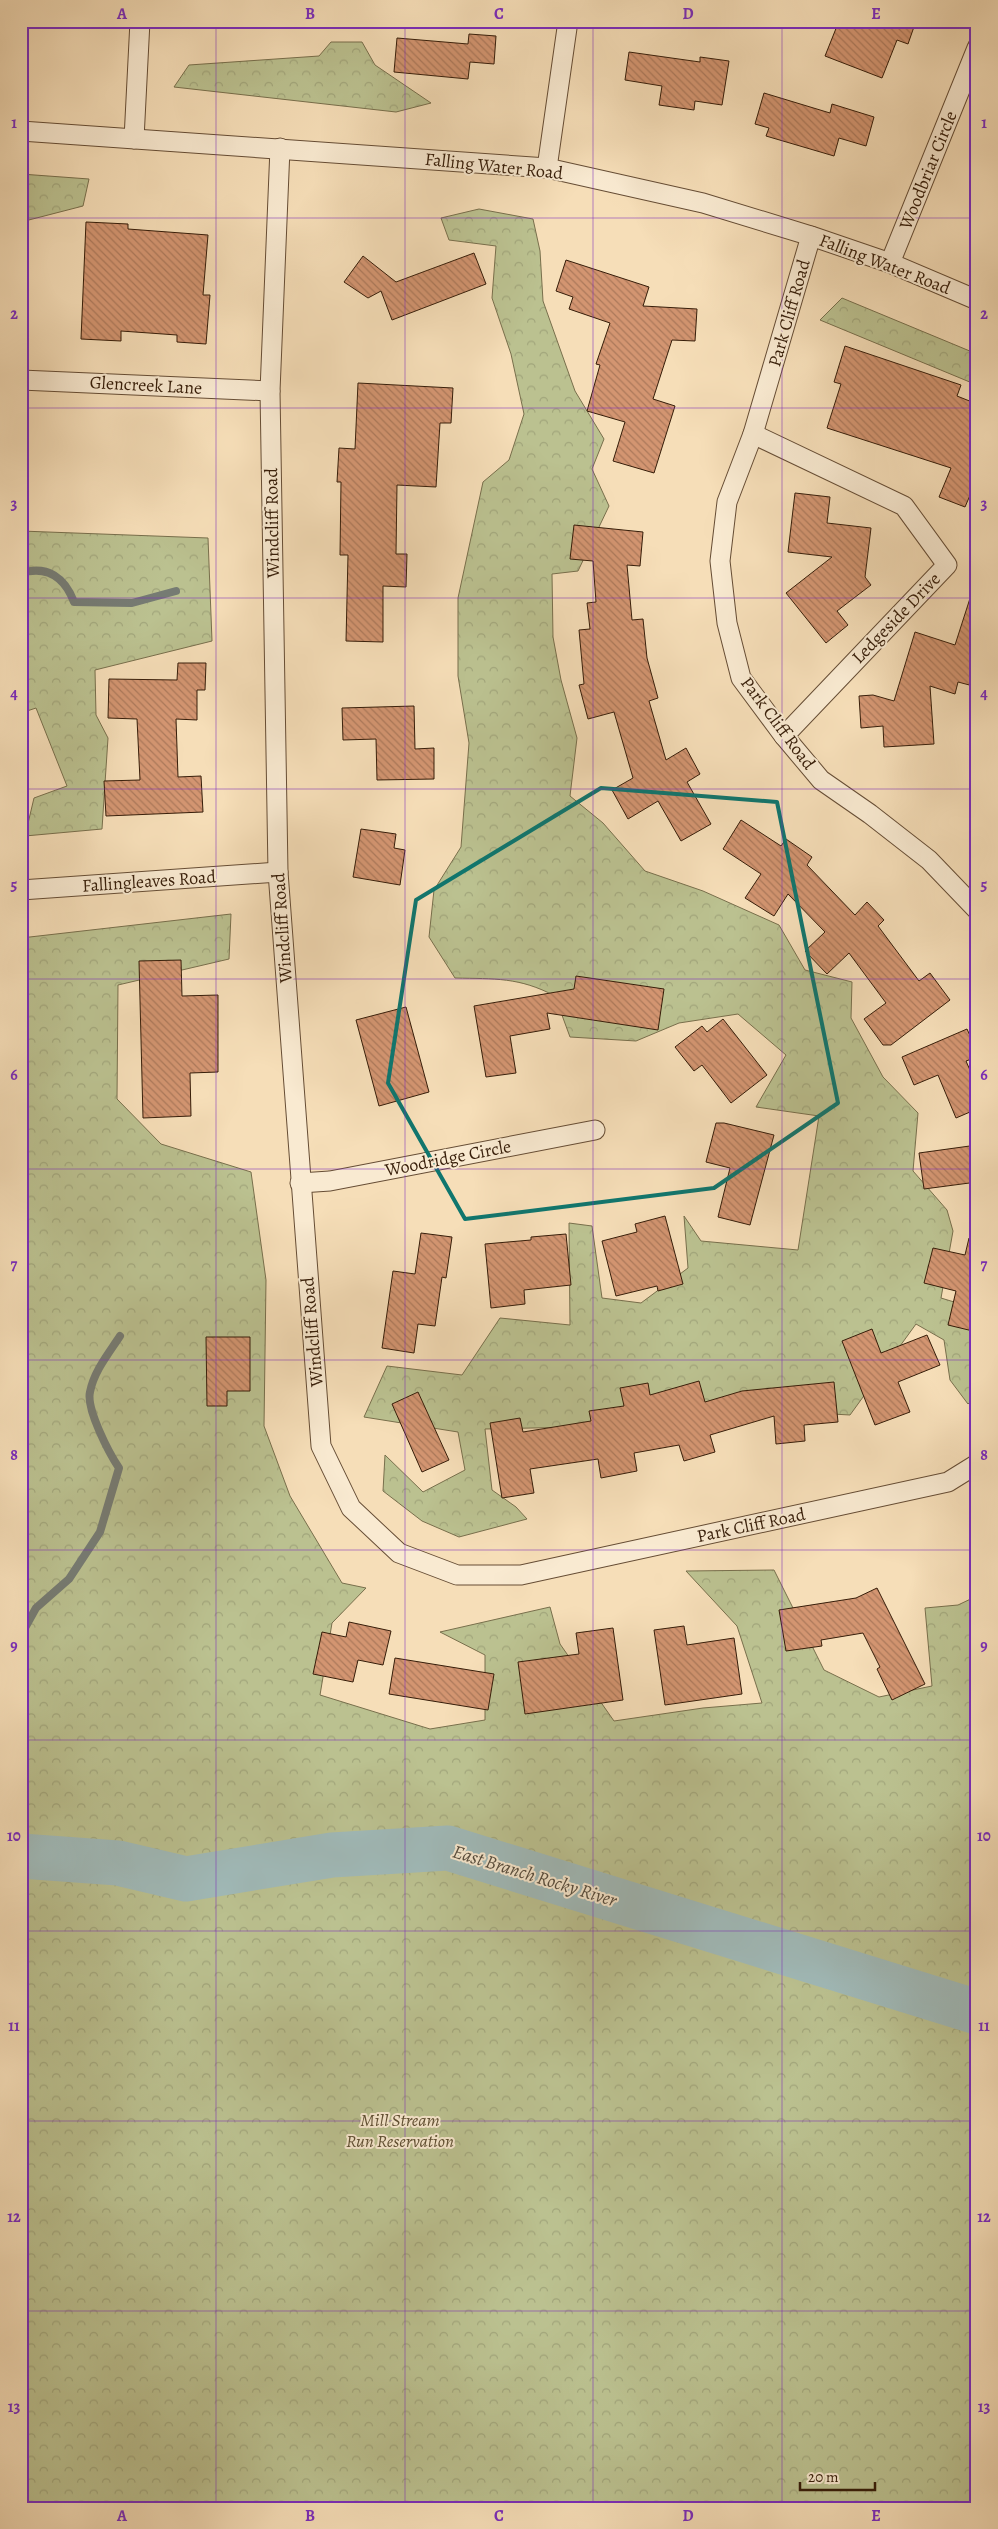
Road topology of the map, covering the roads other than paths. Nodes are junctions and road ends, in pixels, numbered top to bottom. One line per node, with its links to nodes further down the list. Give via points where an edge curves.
1 (140, 21): 5 (street)
2 (568, 21): 7 (street)
3 (977, 48): 9 (street, Woodbriar Circle)
4 (21, 131): 5 (street, Falling Water Road)
5 (134, 139): 6 (street, Falling Water Road)
6 (280, 148): 7 (street, Falling Water Road); 12 (street, Windcliff Road)
7 (548, 168): 8 (street, Falling Water Road, via 703,203)
8 (811, 236): 9 (street, Falling Water Road); 13 (street, Park Cliff Road)
9 (890, 263): 10 (street, Falling Water Road)
10 (977, 300)
11 (21, 380): 12 (street, Glencreek Lane)
12 (270, 391): 15 (street, Windcliff Road)
13 (753, 434): 14 (street, Park Cliff Road, via 727,502 720,562 727,623 741,678); 14 (street, Ledgeside Drive, via 904,506 947,565)
14 (784, 736): 17 (street, Park Cliff Road, via 821,780 929,860)
15 (278, 872): 16 (street, Fallingleaves Road); 19 (street, Windcliff Road)
16 (21, 890)
17 (977, 910)
18 (595, 1130): 19 (street, Woodridge Circle, via 330,1181)
19 (300, 1183): 21 (street, Windcliff Road, via 321,1446 351,1508 399,1553 457,1574)
20 (977, 1464): 21 (street, Park Cliff Road, via 948,1482)
21 (521, 1575)

